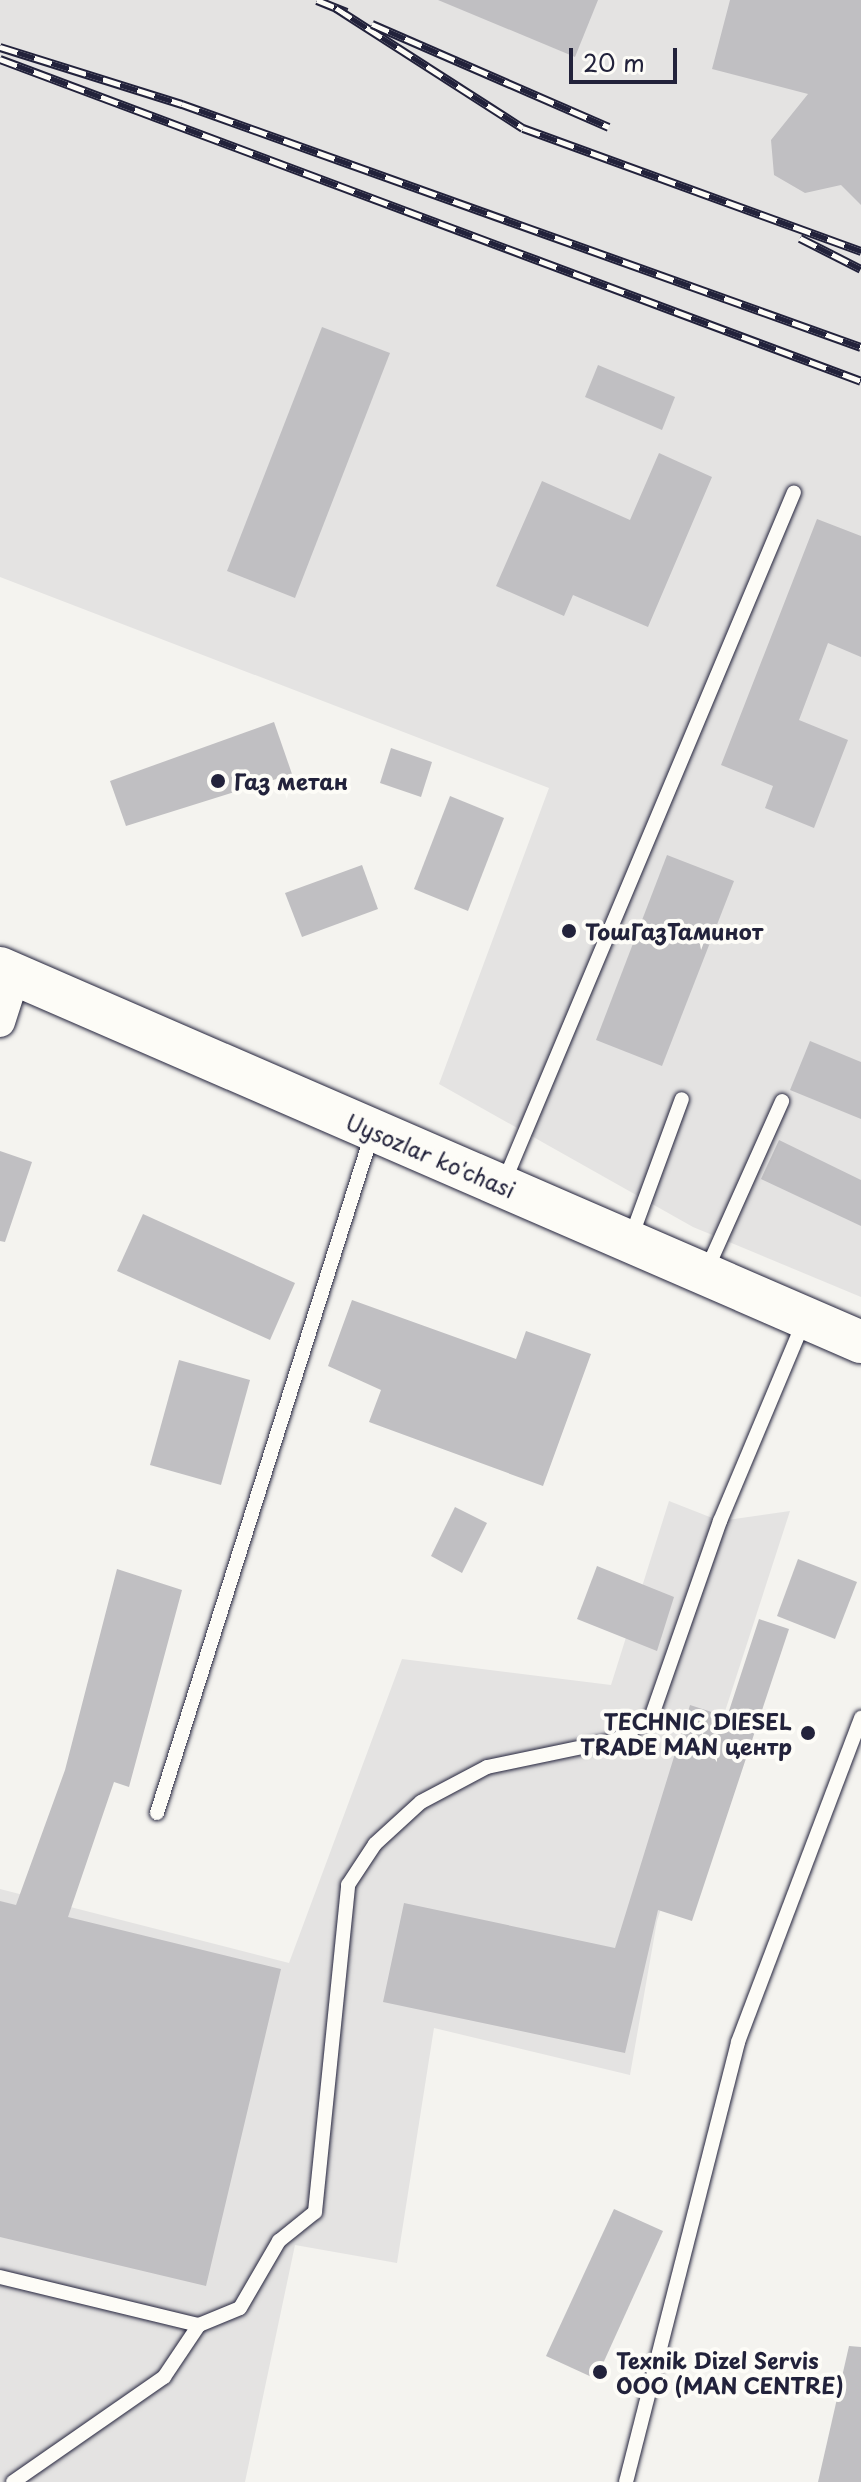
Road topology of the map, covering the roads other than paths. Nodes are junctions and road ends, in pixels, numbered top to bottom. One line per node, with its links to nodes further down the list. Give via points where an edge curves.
1 (794, 492): 7 (lane)
2 (8, 972): 3 (street); 6 (main road, Uysozlar ko'chasi)
3 (0, 1022)
4 (682, 1099): 8 (lane)
5 (782, 1101): 9 (lane)
6 (373, 1130): 7 (main road, Uysozlar ko'chasi); 13 (lane)
7 (503, 1186): 8 (main road, Uysozlar ko'chasi)
8 (630, 1241): 9 (main road, Uysozlar ko'chasi)
9 (705, 1273): 10 (main road, Uysozlar ko'chasi)
10 (806, 1317): 11 (main road, Uysozlar ko'chasi); 15 (lane, via 720,1521 651,1718 616,1740 487,1767 421,1802 375,1844 348,1885 315,2212 279,2241 240,2308)
11 (861, 1342)
12 (861, 1718): 17 (lane, via 738,2042)
13 (157, 1813)
14 (0, 2277): 15 (lane)
15 (199, 2325): 16 (lane, via 164,2377)
16 (13, 2482)
17 (626, 2482)

